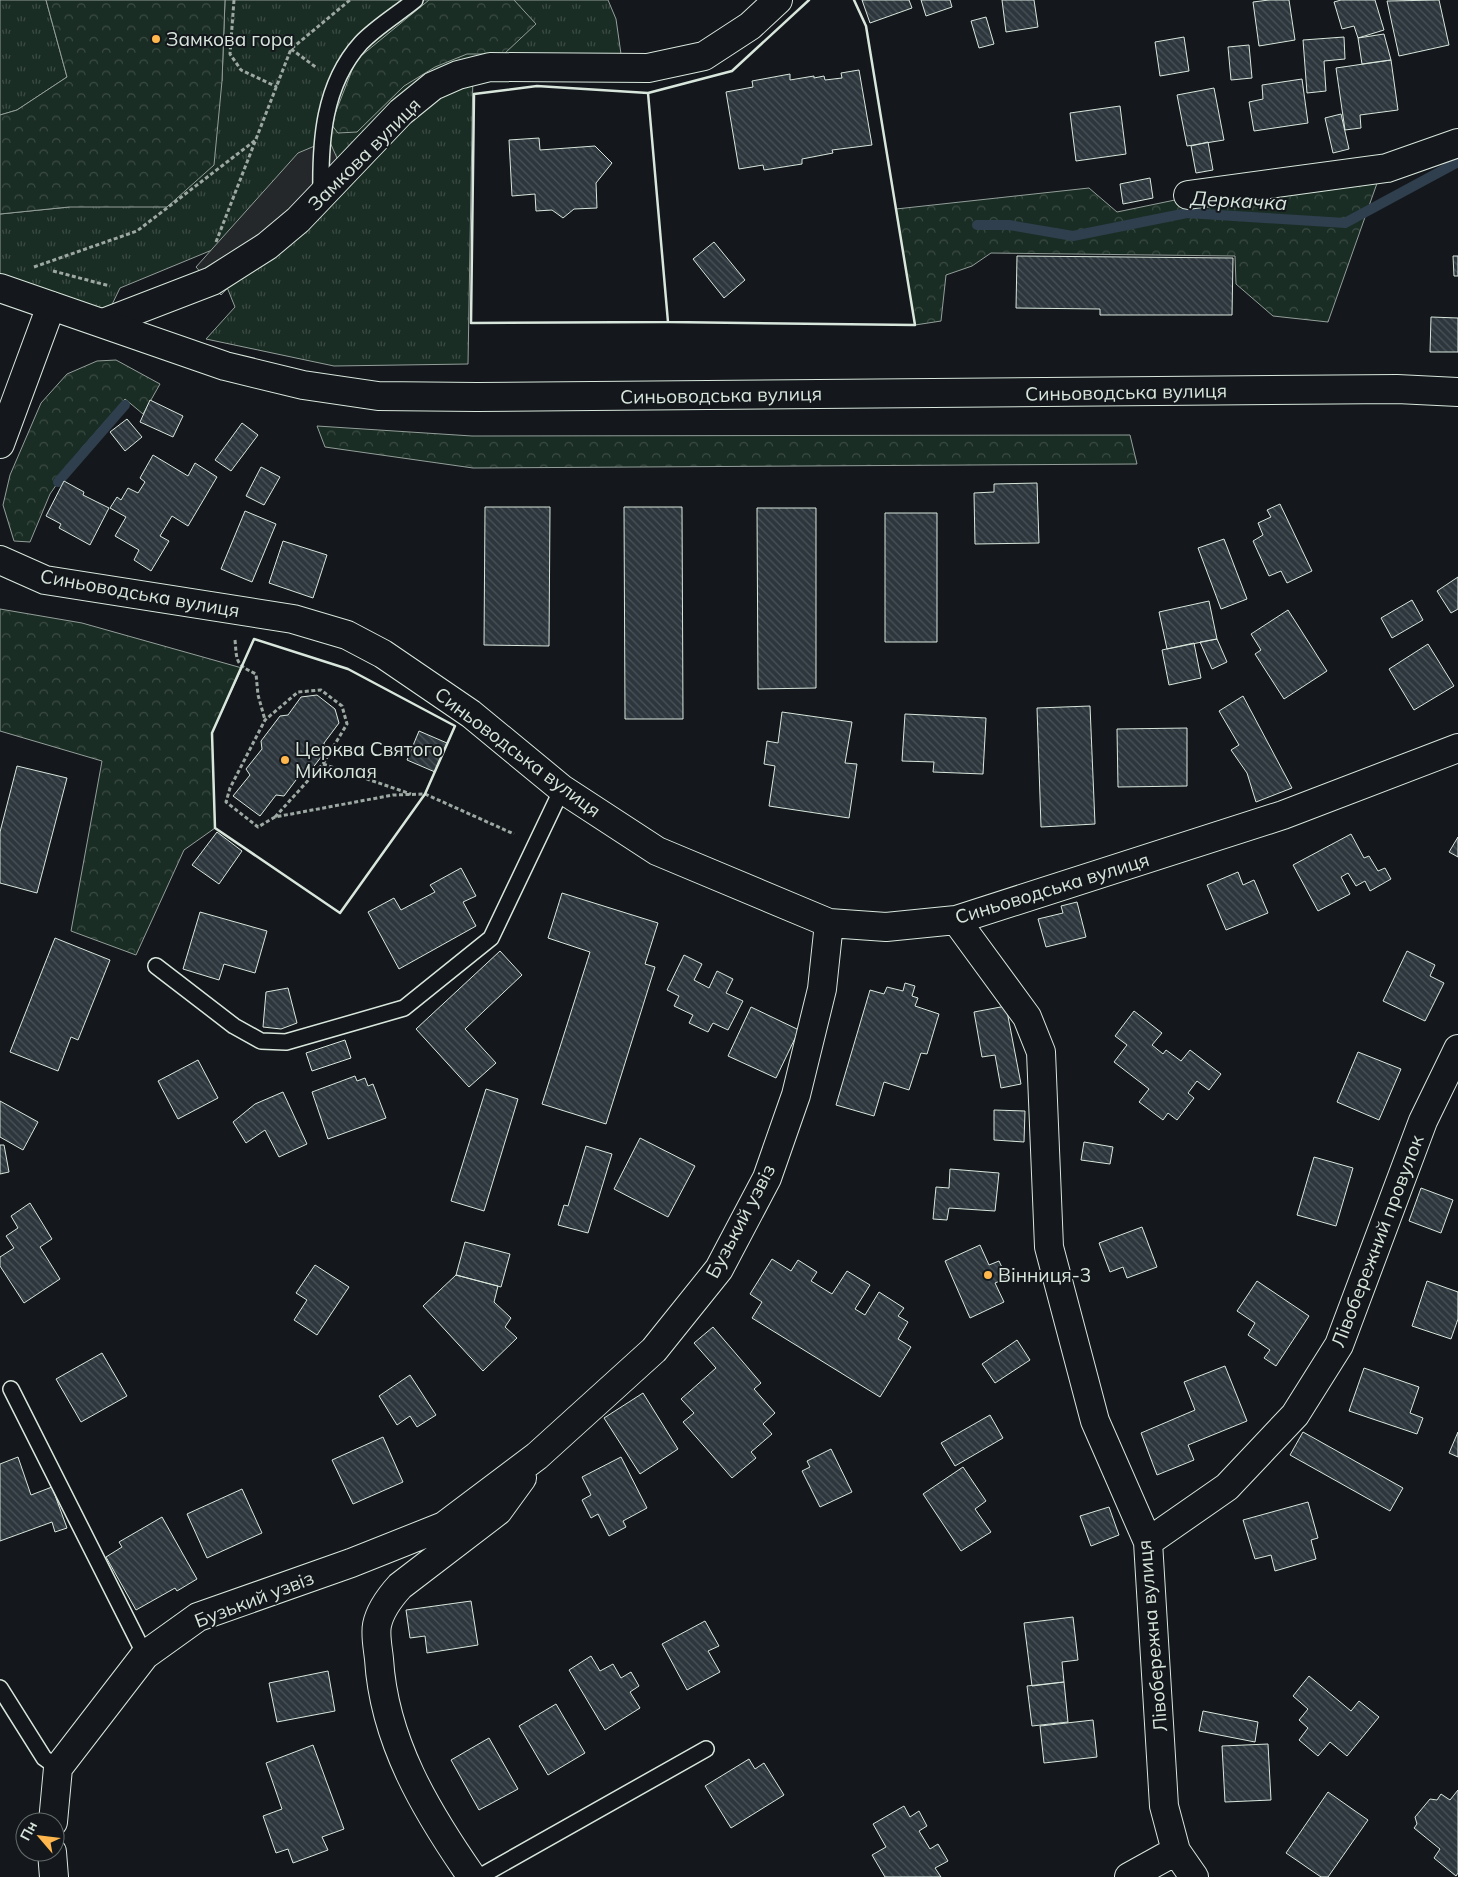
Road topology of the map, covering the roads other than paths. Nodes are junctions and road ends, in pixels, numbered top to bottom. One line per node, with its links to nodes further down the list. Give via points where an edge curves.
1 (416, 0): 4 (lane, via 362,42 346,63 328,102 320,150)
2 (778, 0): 4 (street, Замкова вулиця, via 750,26 704,56 648,68 490,67 458,75 433,86 401,112)
3 (1458, 143): 5 (street, via 1387,168)
4 (321, 195): 8 (street, Замкова вулиця, via 267,246 212,281)
5 (1188, 195)
6 (0, 288): 7 (street, Синьоводська вулиця)
7 (51, 306): 8 (street, Синьоводська вулиця); 10 (street)
8 (103, 324): 9 (street, Синьоводська вулиця, via 225,366 303,385 378,396 1397,389)
9 (1458, 392)
10 (0, 444)
11 (0, 560): 13 (street, Синьоводська вулиця, via 45,580 292,618 347,635 383,654 470,714)
12 (1458, 748): 14 (street, Синьоводська вулиця, via 1282,815)
13 (562, 789): 15 (street, Синьоводська вулиця, via 657,851); 16 (lane, via 491,938 404,1008 286,1042 261,1041 234,1026)
14 (956, 920): 15 (street, Синьоводська вулиця, via 886,927); 20 (street, Лівобережна вулиця, via 1027,1017 1041,1052 1049,1247 1096,1421)
15 (829, 923): 19 (street, Бузький узвіз, via 822,990 796,1095 767,1178 718,1269 654,1350)
16 (156, 966)
17 (1458, 1049): 20 (street, Лівобережний провулок, via 1423,1120 1339,1345 1294,1415 1227,1486)
18 (11, 1389): 21 (lane)
19 (537, 1456): 21 (street, Бузький узвіз, via 444,1526 198,1617); 29 (street, Бузький узвіз, via 498,1511 400,1586 386,1601 377,1625 381,1690 399,1752 439,1829)
20 (1148, 1542): 26 (street, Лівобережна вулиця, via 1164,1806)
21 (146, 1655): 24 (street, Бузький узвіз)
22 (0, 1688): 24 (lane, via 44,1758)
23 (706, 1749): 30 (lane)
24 (58, 1768): 25 (street)
25 (54, 1812)
26 (1176, 1851): 31 (street); 32 (street, Лівобережна вулиця)
27 (53, 1862): 28 (street)
28 (54, 1877)
29 (472, 1877)
30 (479, 1877)
31 (1129, 1877)
32 (1194, 1877)

